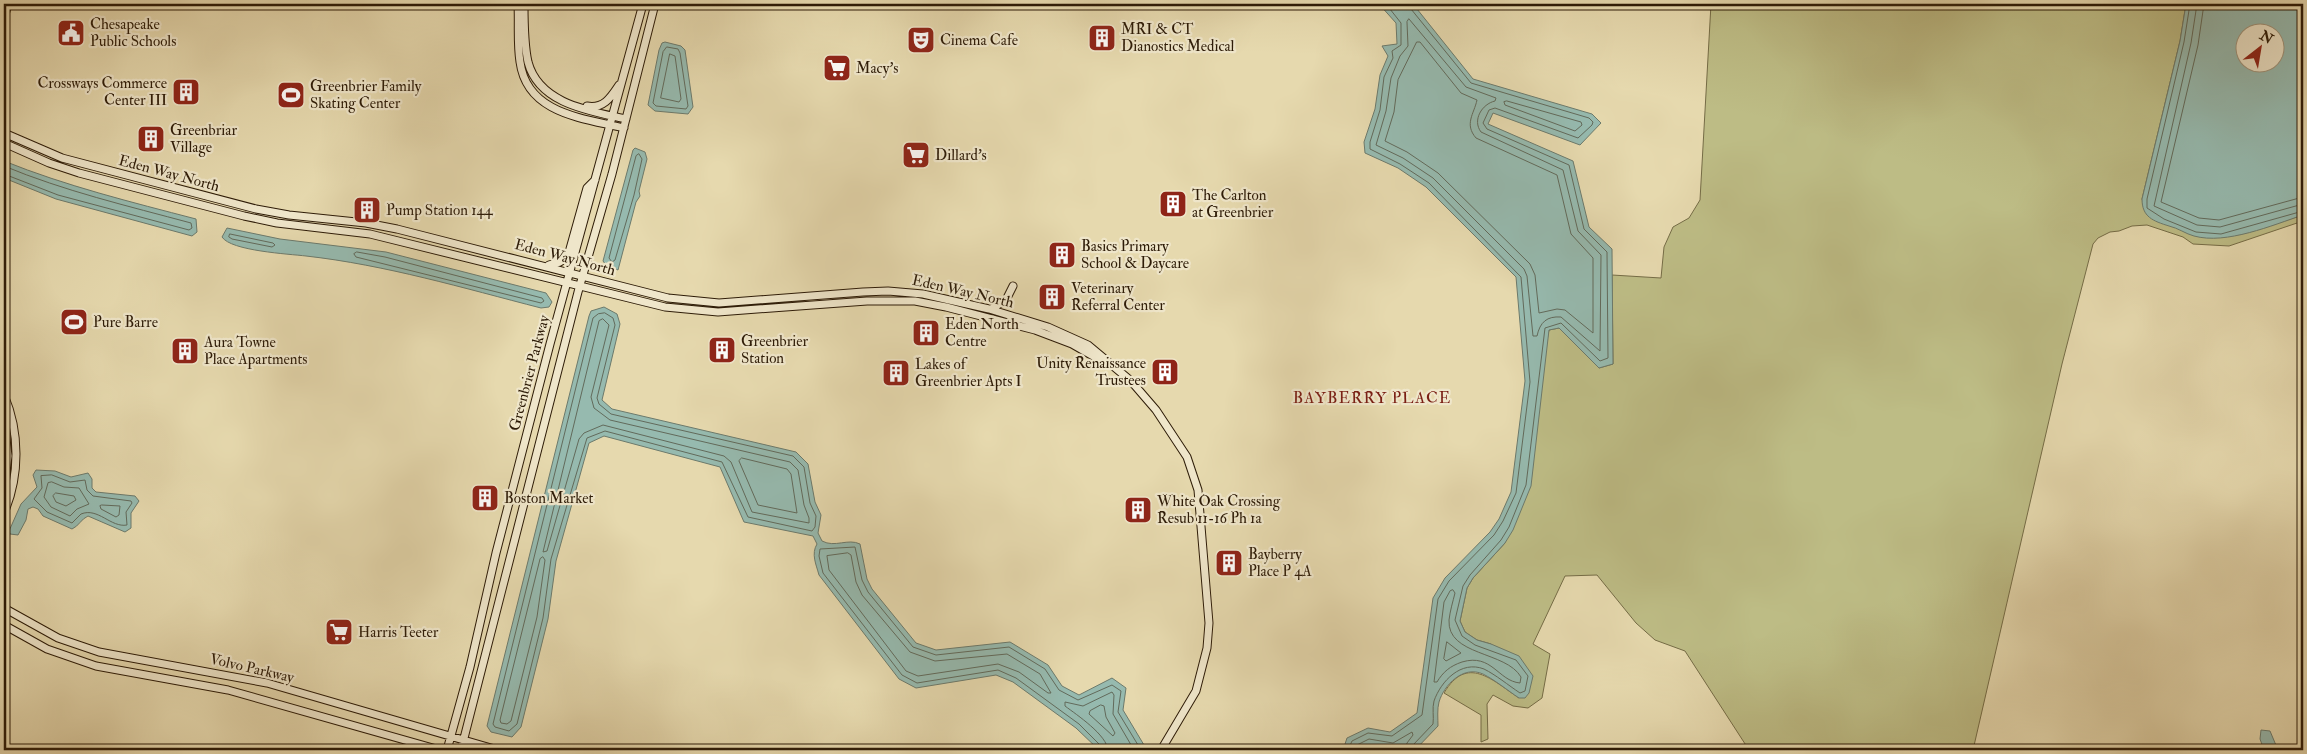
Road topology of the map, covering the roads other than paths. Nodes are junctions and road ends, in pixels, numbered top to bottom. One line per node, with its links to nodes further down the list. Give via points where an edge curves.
1 (8, 4): 6 (street)
2 (518, 4): 11 (street, via 520,62 529,88 556,111)
3 (524, 4): 8 (street, via 527,54 532,74 548,92)
4 (643, 4): 7 (street, Greenbrier Parkway)
5 (656, 4): 10 (street, Greenbrier Parkway)
6 (4, 18)
7 (623, 78): 8 (street, via 601,106); 9 (street, Greenbrier Parkway)
8 (572, 104): 9 (street)
9 (612, 116): 10 (street); 11 (street, Greenbrier Parkway)
10 (626, 119): 12 (street, Greenbrier Parkway)
11 (610, 125): 12 (street); 15 (street, Greenbrier Parkway)
12 (624, 128): 18 (street, Greenbrier Parkway)
13 (4, 133): 16 (street, Eden Way North, via 80,164 249,208 381,225)
14 (4, 143): 19 (street, Eden Way North, via 79,173 261,220 370,234)
15 (596, 180): 16 (street, via 587,188 568,256 557,264); 17 (street, Greenbrier Parkway)
16 (542, 265): 17 (street, Eden Way North)
17 (570, 273): 18 (street, Eden Way North); 19 (street, Greenbrier Parkway)
18 (582, 276): 20 (street, Greenbrier Parkway); 22 (street, Eden Way North, via 668,298 701,302 888,291 940,296)
19 (567, 283): 20 (street, Eden Way North); 30 (street, Greenbrier Parkway)
20 (580, 286): 23 (street, Eden Way North, via 665,307 700,312 915,301 1046,334); 31 (street, Greenbrier Parkway)
21 (1013, 286): 22 (street, via 1006,300)
22 (991, 309): 23 (street, Eden Way North, via 1071,336 1101,354)
23 (1116, 368): 36 (street, Eden Way North, via 1136,386 1175,437 1192,470 1200,499 1208,636 1203,672 1192,700)
24 (4, 396): 27 (street, via 13,427 16,458 11,493)
25 (4, 422): 26 (street, via 8,456)
26 (4, 487)
27 (4, 513)
28 (4, 608): 30 (street, Volvo Parkway, via 58,638 99,652 255,680)
29 (4, 625): 32 (street, Volvo Parkway, via 47,649 96,666 222,688)
30 (451, 736): 31 (street, Volvo Parkway); 33 (street, Greenbrier Parkway)
31 (463, 739): 34 (street, Greenbrier Parkway); 35 (street, Volvo Parkway)
32 (440, 750)
33 (447, 750)
34 (461, 750)
35 (498, 750)
36 (1161, 750)

